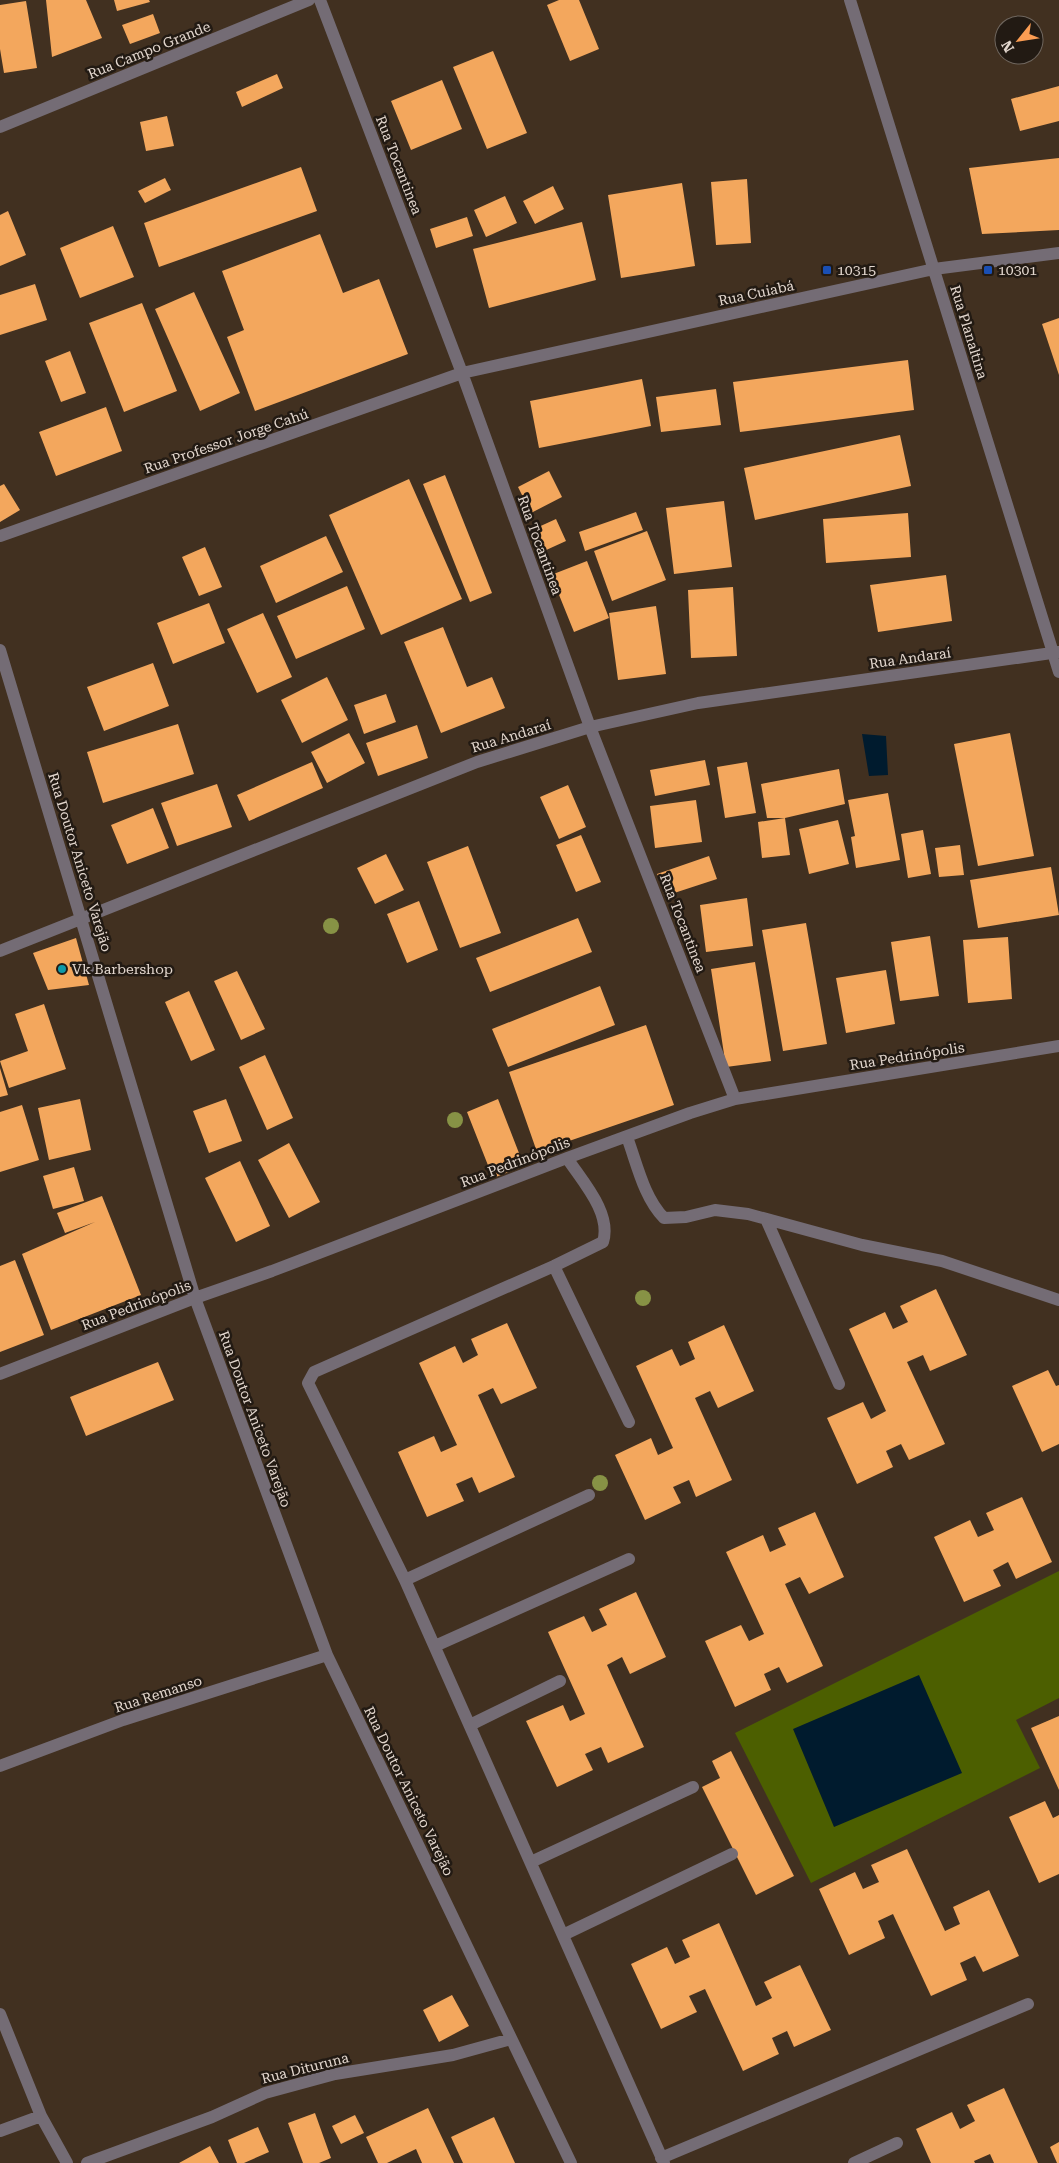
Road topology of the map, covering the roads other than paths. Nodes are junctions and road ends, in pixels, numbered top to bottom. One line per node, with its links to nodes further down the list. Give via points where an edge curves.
1 (309, 0): 4 (street, Rua Campo Grande)
2 (320, 0): 7 (street, Rua Tocantinea)
3 (850, 0): 6 (street, Rua Planaltina)
4 (0, 127)
5 (1059, 253): 6 (street, Rua Cuiabá)
6 (934, 269): 7 (street, Rua Cuiabá); 10 (street, Rua Planaltina)
7 (462, 373): 8 (street, Rua Professor Jorge Cahú); 12 (street, Rua Tocantinea)
8 (0, 536)
9 (0, 650): 13 (street, Rua Doutor Aniceto Varejão)
10 (1056, 652): 11 (street, Rua Planaltina); 12 (street, Rua Andaraí, via 698,703)
11 (1059, 672)
12 (590, 727): 13 (street, Rua Andaraí, via 477,762); 16 (street, Rua Tocantinea)
13 (82, 920): 14 (street, Rua Andaraí); 21 (street, Rua Doutor Aniceto Varejão)
14 (0, 951)
15 (1059, 1046): 16 (street, Rua Pedrinópolis)
16 (735, 1099): 17 (street, Rua Pedrinópolis)
17 (627, 1137): 18 (street, Rua Pedrinópolis); 19 (street, via 647,1193 664,1218 715,1210)
18 (567, 1158): 20 (street, via 596,1202 605,1233 603,1242); 21 (street, Rua Pedrinópolis)
19 (766, 1219): 22 (street, via 862,1245 942,1260); 24 (street)
20 (554, 1266): 25 (street); 28 (street, via 314,1372 308,1383)
21 (194, 1298): 23 (street, Rua Pedrinópolis); 30 (street, Rua Doutor Aniceto Varejão)
22 (1059, 1300)
23 (0, 1374)
24 (839, 1384)
25 (629, 1422)
26 (589, 1496): 28 (street)
27 (630, 1559): 29 (street)
28 (406, 1580): 29 (street)
29 (435, 1646): 32 (street)
30 (327, 1655): 33 (street, Rua Remanso, via 123,1720); 40 (street, Rua Doutor Aniceto Varejão)
31 (560, 1681): 32 (street)
32 (470, 1725): 36 (street)
33 (0, 1766)
34 (693, 1787): 36 (street)
35 (732, 1854): 37 (street)
36 (531, 1862): 37 (street)
37 (563, 1935): 44 (street)
38 (1028, 2004): 44 (street)
39 (0, 2014): 41 (street)
40 (511, 2039): 46 (street, Rua Dituruna, via 453,2055 335,2074 265,2093 212,2117); 47 (street, Rua Doutor Aniceto Varejão)
41 (41, 2116): 42 (street); 45 (street)
42 (0, 2130)
43 (897, 2143): 48 (street)
44 (663, 2160)
45 (67, 2163)
46 (87, 2163)
47 (571, 2163)
48 (854, 2163)

